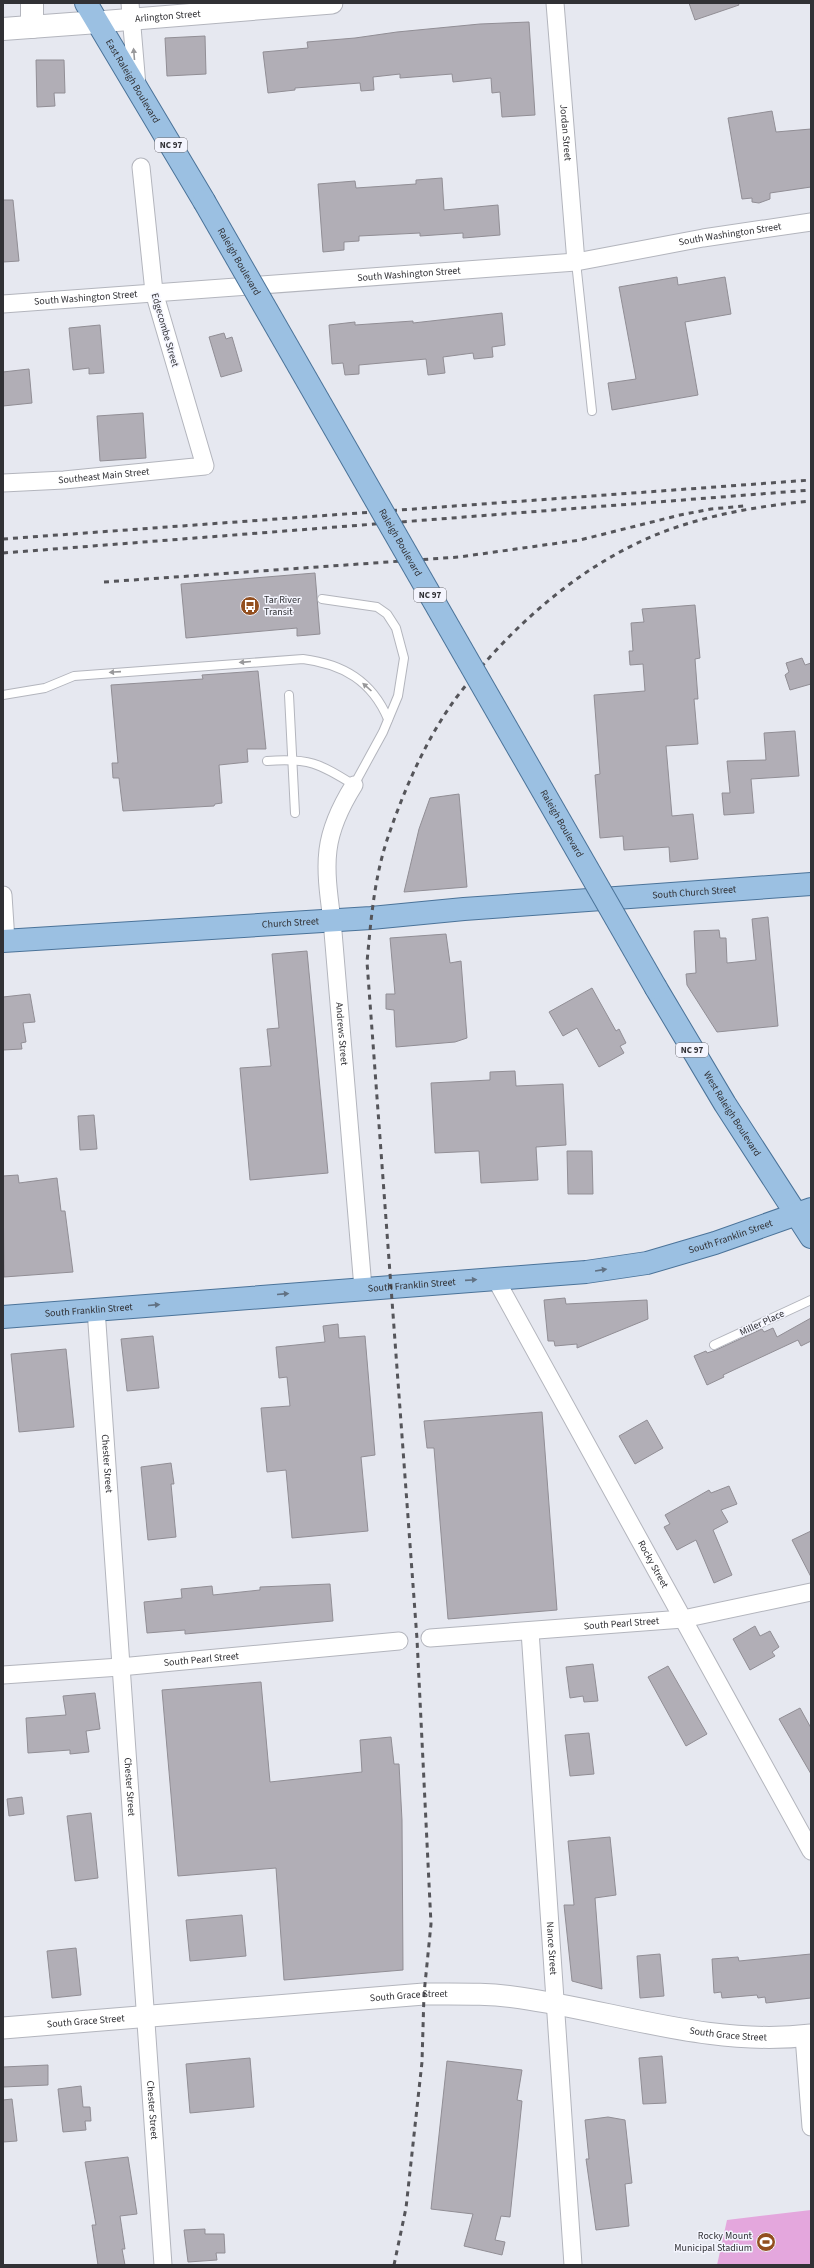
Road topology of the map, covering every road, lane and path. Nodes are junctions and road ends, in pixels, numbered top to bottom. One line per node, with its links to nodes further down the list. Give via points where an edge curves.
1 (32, 3): 7 (main road)
2 (86, 3): 6 (main road, East Raleigh Boulevard)
3 (332, 3): 5 (street, Arlington Street)
4 (555, 3): 13 (street, Jordan Street)
5 (131, 12): 6 (street, Arlington Street); 9 (street, one-way to 5)
6 (98, 22): 7 (main road, Arlington Street); 9 (main road, East Raleigh Boulevard / NC 97)
7 (32, 27): 8 (main road, Arlington Street)
8 (3, 29)
9 (137, 88): 11 (main road, East Raleigh Boulevard / NC 97)
10 (141, 167): 14 (street, Edgecombe Street)
11 (204, 201): 32 (main road, Raleigh Boulevard / NC 97, bridge)
12 (811, 222): 13 (street, South Washington Street, via 704,238)
13 (576, 262): 14 (street, South Washington Street); 16 (lane)
14 (154, 292): 15 (street, South Washington Street); 17 (street, Edgecombe Street)
15 (3, 304)
16 (592, 411)
17 (204, 466): 18 (street, Southeast Main Street, via 64,480)
18 (3, 483)
19 (322, 599): 22 (lane, via 377,607 387,614 396,628 404,658 398,696)
20 (3, 694): 22 (lane, one-way to 20, via 380,700 369,687 354,676 321,661 303,659 74,676 45,688)
21 (289, 695): 23 (lane)
22 (388, 719): 25 (lane)
23 (291, 759): 24 (lane); 25 (lane, via 321,764); 26 (lane)
24 (267, 760)
25 (354, 785): 30 (street, Andrews Street, via 331,831 326,856)
26 (295, 812)
27 (811, 884): 29 (main road, South Church Street)
28 (3, 895): 31 (street)
29 (578, 901): 30 (main road, Church Street)
30 (332, 920): 31 (main road, Church Street); 36 (street, Andrews Street)
31 (5, 941)
32 (656, 988): 33 (main road, West Raleigh Boulevard / NC 97, via 725,1104)
33 (804, 1211): 34 (main road, West Raleigh Boulevard / NC 97); 35 (main road, South Franklin Street, one-way to 33, via 586,1272 647,1263 715,1243)
34 (811, 1237)
35 (495, 1278): 36 (main road, South Franklin Street, one-way to 35); 42 (street, Rocky Street)
36 (363, 1288): 38 (main road, South Franklin Street, one-way to 36)
37 (811, 1300): 40 (lane, Miller Place)
38 (96, 1309): 39 (main road, South Franklin Street); 46 (street, Chester Street)
39 (3, 1317)
40 (714, 1345)
41 (811, 1592): 42 (street, South Pearl Street)
42 (683, 1619): 43 (street, South Pearl Street); 48 (street, Rocky Street)
43 (530, 1631): 44 (street, South Pearl Street); 49 (street, Nance Street)
44 (430, 1638)
45 (399, 1641): 46 (street, South Pearl Street)
46 (120, 1667): 47 (street, South Pearl Street); 50 (street, Chester Street)
47 (3, 1676)
48 (811, 1851)
49 (556, 2004): 50 (street, South Grace Street, via 490,1994 424,1994); 52 (street, South Grace Street, via 684,2030 749,2036); 55 (street, Nance Street)
50 (147, 2017): 51 (street, South Grace Street); 54 (street, Chester Street)
51 (3, 2028)
52 (807, 2035): 53 (street)
53 (811, 2127)
54 (163, 2265)
55 (573, 2265)

